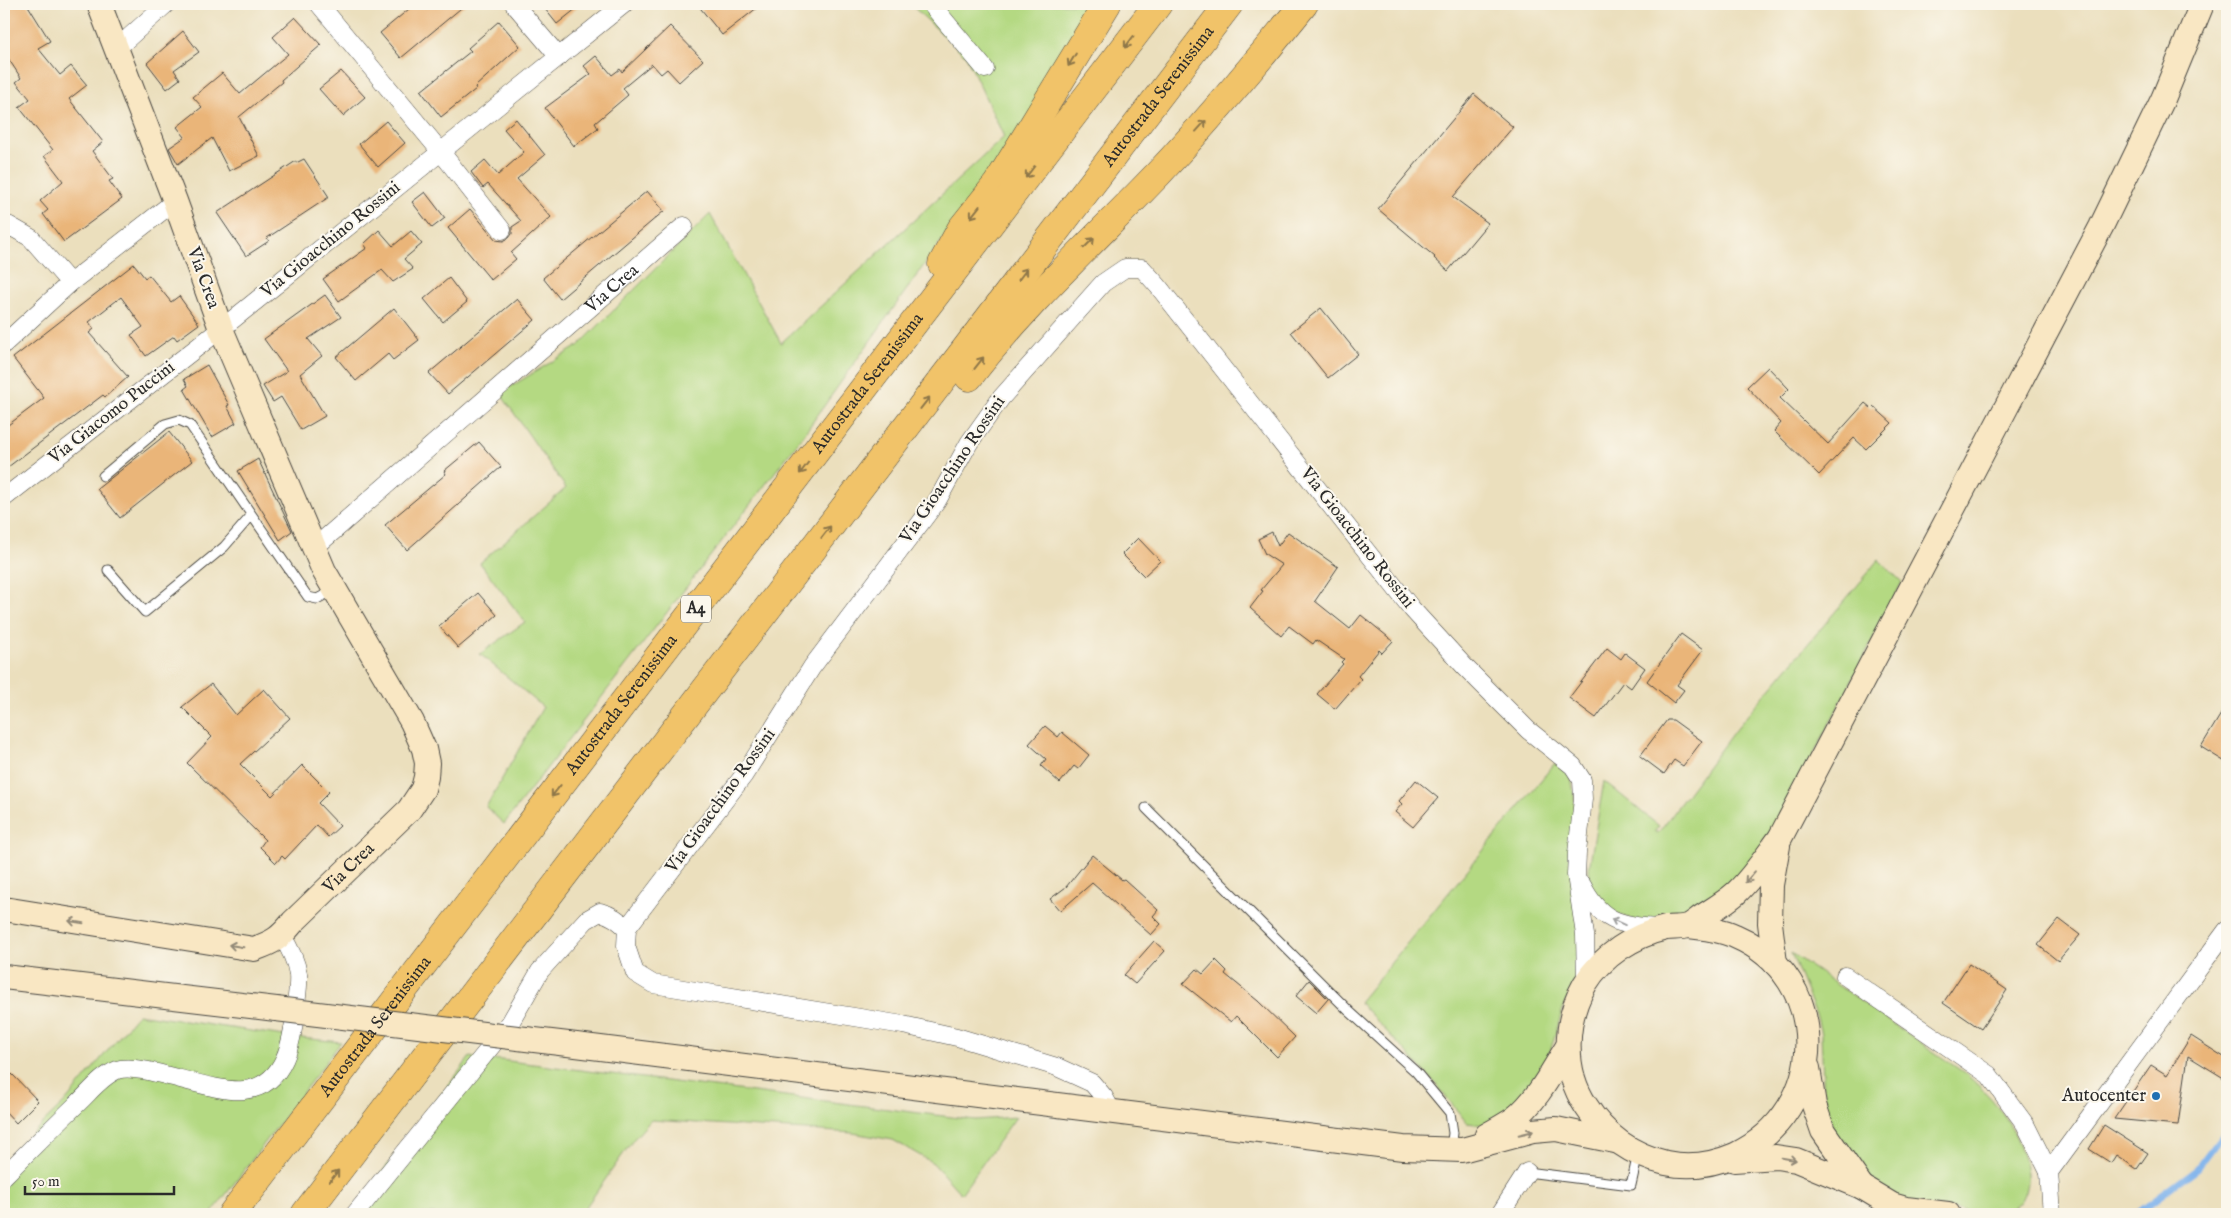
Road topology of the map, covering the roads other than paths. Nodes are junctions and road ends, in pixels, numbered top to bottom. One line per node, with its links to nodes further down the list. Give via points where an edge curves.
1 (99, 4): 12 (main road, Via Crea)
2 (166, 4): 12 (street)
3 (318, 4): 15 (street)
4 (514, 4): 13 (street)
5 (624, 4): 13 (street, Via Gioacchino Rossini)
6 (931, 4): 14 (street)
7 (1107, 4): 23 (highway, one-way to 23, via 998,184 962,229)
8 (1158, 4): 23 (highway, Autostrada Serenissima / A4, one-way to 23)
9 (1230, 4): 45 (highway, Autostrada Serenissima, one-way to 9)
10 (1304, 4): 45 (highway, one-way to 10, via 495,990 997,340 1158,174 1243,79)
11 (2202, 4): 31 (main road, via 2163,99 2101,227)
12 (116, 49): 16 (main road, Via Crea)
13 (559, 57): 15 (street, Via Gioacchino Rossini)
14 (985, 69)
15 (441, 152): 18 (street); 21 (street, Via Gioacchino Rossini)
16 (175, 201): 20 (street); 21 (main road, Via Crea)
17 (684, 226): 27 (street, Via Crea)
18 (502, 230)
19 (4, 231): 20 (street, via 10,226 31,238)
20 (70, 283): 22 (street)
21 (221, 329): 25 (street, Via Giacomo Puccini); 27 (main road, Via Crea)
22 (4, 344)
23 (899, 344): 54 (highway, Autostrada Serenissima / A4, one-way to 54)
24 (102, 476): 26 (lane, via 165,424 179,420 190,425)
25 (4, 498)
26 (251, 516): 28 (lane, via 224,546 145,612); 29 (lane, via 308,597 317,599)
27 (314, 548): 29 (main road, Via Crea)
28 (108, 570)
29 (334, 589): 37 (main road, Via Crea, via 412,722 427,763 426,777 409,810)
30 (1146, 808): 47 (lane, via 1349,1011 1416,1072 1450,1113)
31 (1780, 838): 34 (main road, one-way to 34, via 1736,893); 38 (main road, via 1771,885 1770,923)
32 (1576, 876): 34 (street, one-way to 32, via 1630,926 1611,918 1592,903); 35 (street, Via Gioacchino Rossini, via 1583,799 1582,780 1573,766 1528,730 1412,609 1158,286 1142,268 1125,268 1103,283 1001,398 969,443 937,500 812,667 744,774); 41 (street, Via Gioacchino Rossini, via 1585,935)
33 (4, 909): 37 (main road, Via Crea, one-way to 33, via 254,949)
34 (1677, 927): 38 (main road, via 1712,928 1735,936 1756,947); 41 (main road, via 1635,938 1608,957)
35 (627, 928): 44 (street, via 626,946 635,973 653,984 903,1025 975,1042 1057,1067 1092,1083); 56 (street, via 612,915 600,912 586,920 540,971 510,1024)
36 (2227, 930): 51 (street)
37 (282, 936): 52 (street, via 298,975 294,1034 273,1078 244,1090 193,1083 133,1068 118,1070 93,1088)
38 (1775, 963): 43 (main road, via 1791,985 1802,1009 1808,1036)
39 (1845, 976): 51 (street, via 1989,1075 2025,1124)
40 (4, 977): 44 (main road, bridge)
41 (1586, 982): 42 (main road, via 1573,1012)
42 (1568, 1046): 46 (main road, via 1572,1073 1581,1099 1596,1122); 47 (main road, via 1545,1084 1515,1118)
43 (1807, 1063): 49 (main road, via 1797,1096 1779,1124 1754,1146); 53 (main road, via 1814,1105 1823,1131)
44 (1112, 1112): 47 (main road, via 1403,1148)
45 (383, 1113): 55 (highway, Autostrada Serenissima, one-way to 45)
46 (1616, 1142): 47 (main road, one-way to 46, via 1533,1131 1556,1129); 48 (main road)
47 (1456, 1150)
48 (1638, 1154): 49 (main road, via 1671,1164); 50 (lane, via 1631,1185)
49 (1723, 1160): 53 (main road, one-way to 53, via 1776,1157 1796,1160)
50 (1526, 1172): 57 (street)
51 (2049, 1172): 59 (street)
52 (4, 1176)
53 (1862, 1187): 58 (main road, via 1906,1209)
54 (232, 1214)
55 (305, 1214)
56 (355, 1214)
57 (1500, 1214)
58 (1948, 1214)
59 (2052, 1214)

